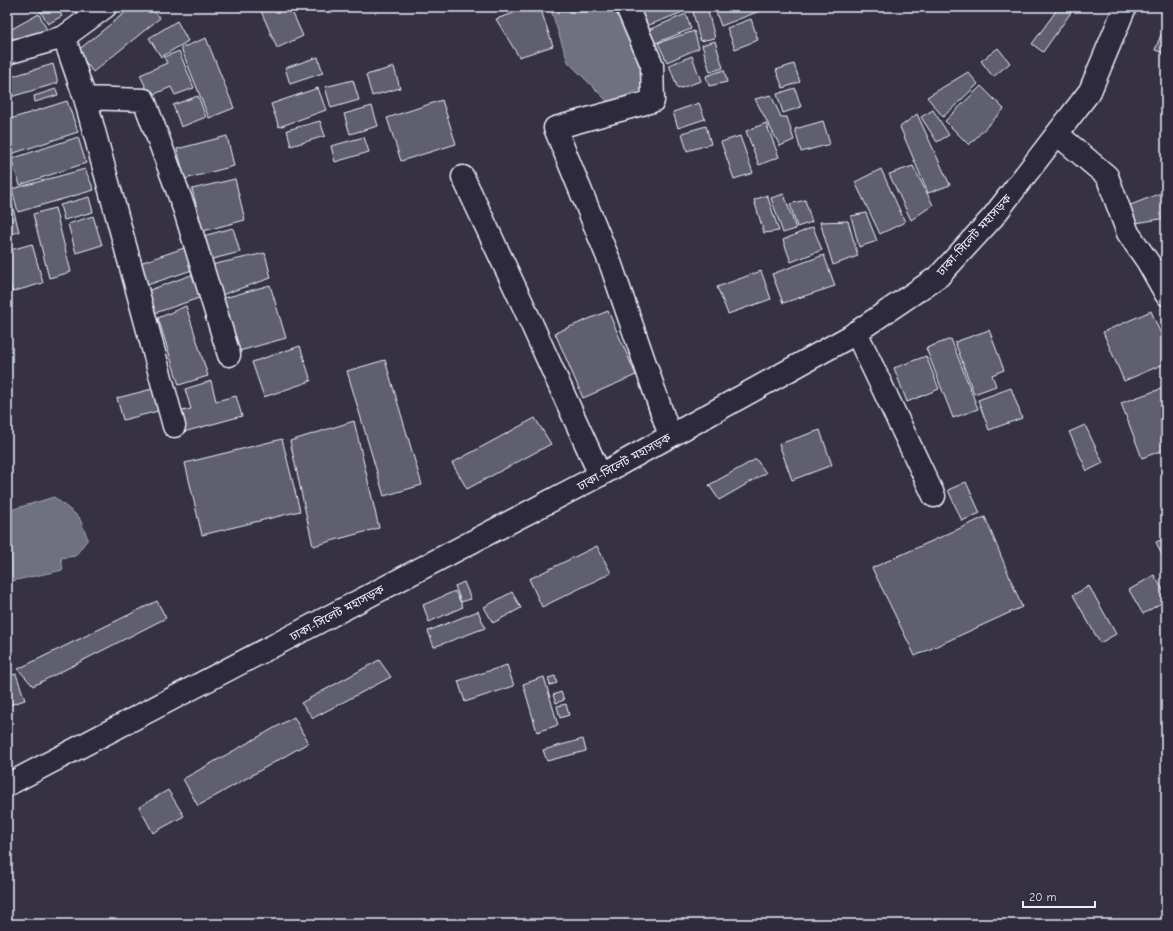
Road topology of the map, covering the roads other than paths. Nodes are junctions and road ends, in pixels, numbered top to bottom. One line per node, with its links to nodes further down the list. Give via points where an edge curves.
1 (105, 7): 4 (main road)
2 (627, 7): 13 (main road, via 652,65 653,101 555,128 611,265)
3 (1125, 7): 7 (main road, ঢাকা-সিলেট মহাসড়ক, via 1090,91)
4 (64, 37): 5 (main road); 6 (main road)
5 (7, 53)
6 (85, 98): 11 (main road, via 144,100 185,211); 12 (main road)
7 (1057, 134): 9 (main road, via 1108,176 1128,233); 10 (main road, ঢাকা-সিলেট মহাসড়ক, via 993,217 939,276)
8 (463, 177): 14 (main road)
9 (1166, 294)
10 (856, 332): 13 (main road, ঢাকা-সিলেট মহাসড়ক); 15 (main road)
11 (229, 355)
12 (174, 426)
13 (670, 436): 14 (main road, ঢাকা-সিলেট মহাসড়ক)
14 (600, 475): 16 (main road, ঢাকা-সিলেট মহাসড়ক)
15 (934, 496)
16 (7, 785)

